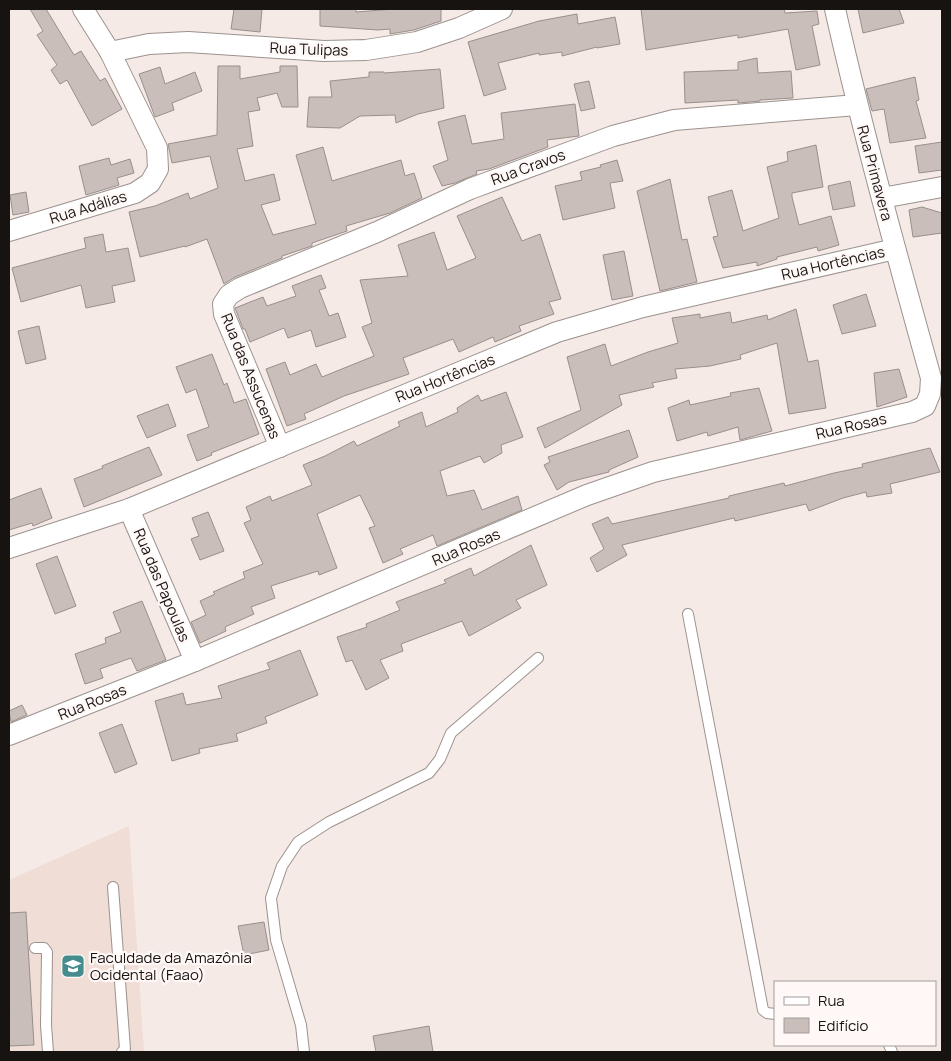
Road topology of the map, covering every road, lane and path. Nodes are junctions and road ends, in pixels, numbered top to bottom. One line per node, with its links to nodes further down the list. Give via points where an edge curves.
1 (83, 9): 4 (street)
2 (502, 9): 4 (street, Rua Tulipas, via 416,42 366,50 324,51 188,42 149,44)
3 (835, 9): 5 (street, Rua Primavera)
4 (110, 52): 8 (street, Rua Adálias, via 157,148 158,169 150,183 135,193)
5 (857, 105): 7 (street, Rua Primavera); 10 (street, Rua Cravos, via 674,120 612,136 470,189 377,232 240,288)
6 (942, 187): 7 (street)
7 (882, 198): 9 (street, Rua Primavera)
8 (9, 231)
9 (895, 249): 11 (street, Rua Primavera, via 932,378); 12 (street, Rua Hortências, via 643,307 557,332)
10 (223, 304): 12 (street, Rua das Assucenas, via 224,314)
11 (930, 394): 17 (street, Rua Rosas, via 925,406 912,412 652,472 587,496)
12 (280, 447): 13 (street, Rua Hortências)
13 (129, 510): 14 (street, Rua Hortências); 17 (street, Rua das Papoulas)
14 (9, 548)
15 (688, 614): 21 (lane, via 763,1010)
16 (538, 658): 24 (lane, via 451,732 440,759 428,773 321,827 298,842 282,866 271,898 276,940 300,1025)
17 (195, 661): 18 (street, Rua Rosas)
18 (9, 735)
19 (113, 887): 23 (lane, via 125,1049)
20 (35, 948): 22 (lane, via 44,948 47,952)
21 (774, 1014)
22 (48, 1052)
23 (122, 1052)
24 (304, 1052)

